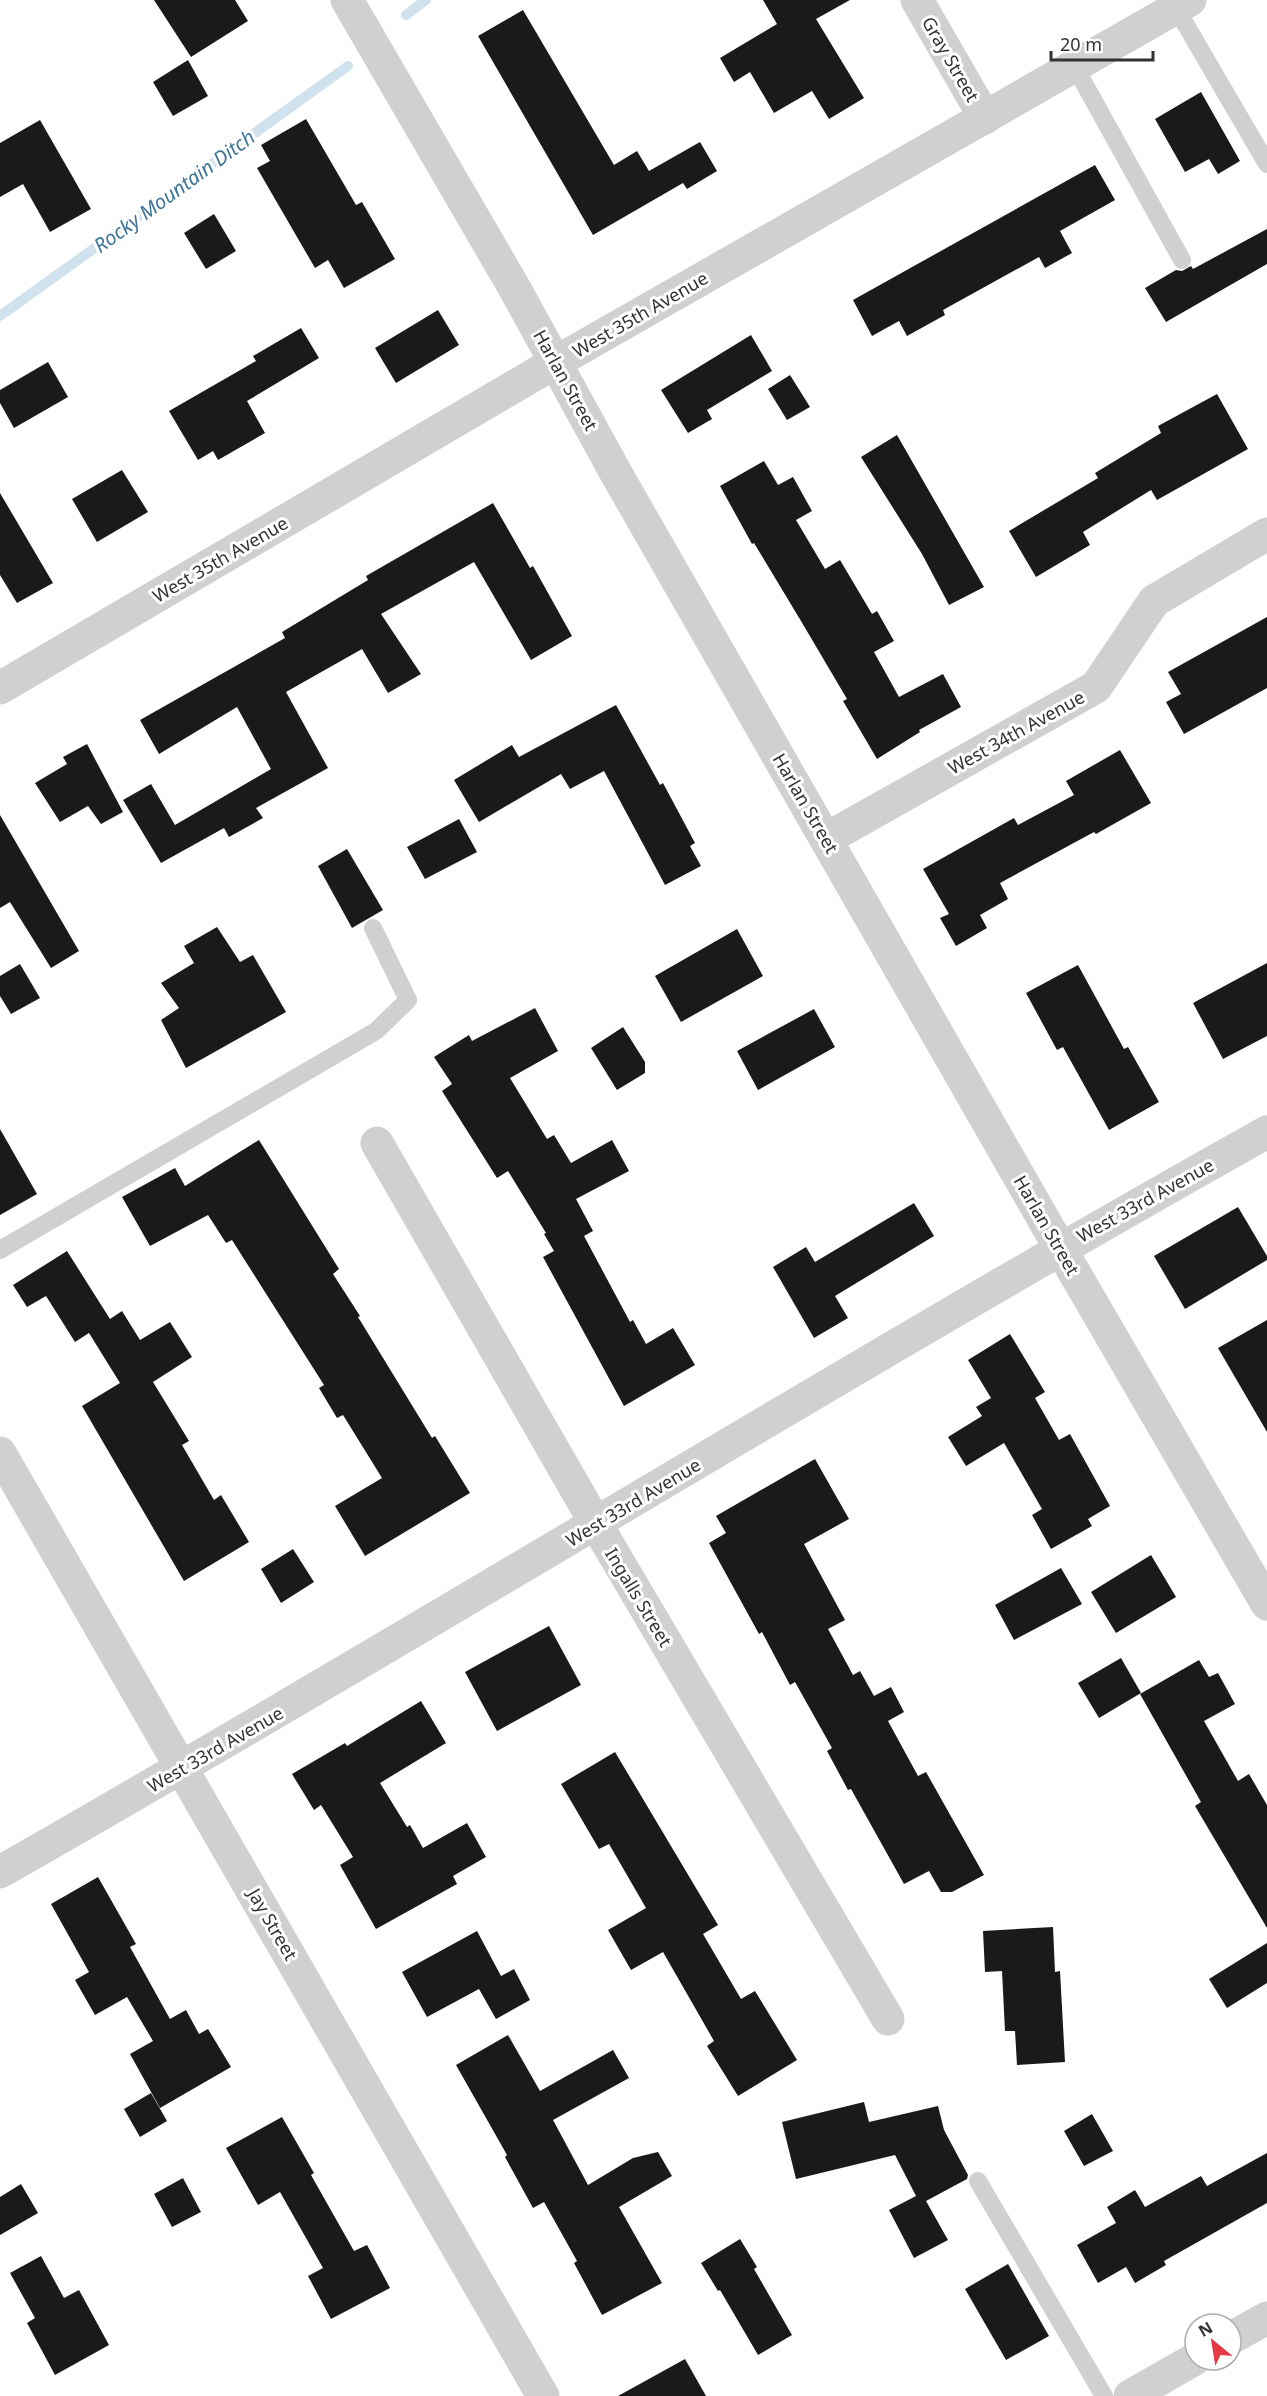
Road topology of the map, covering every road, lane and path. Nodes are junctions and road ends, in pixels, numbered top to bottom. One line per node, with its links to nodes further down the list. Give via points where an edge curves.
1 (347, 0): 8 (street, Harlan Street)
2 (916, 0): 5 (street, Gray Street)
3 (1183, 4): 4 (street, West 35th Avenue); 6 (lane)
4 (1075, 67): 5 (street, West 35th Avenue); 7 (lane)
5 (986, 118): 8 (street, West 35th Avenue)
6 (1267, 164)
7 (1182, 260)
8 (556, 362): 10 (street, West 35th Avenue); 11 (street, Harlan Street)
9 (1267, 534): 11 (street, West 34th Avenue, via 1154,601 1096,687)
10 (0, 688)
11 (826, 839): 15 (street, Harlan Street)
12 (374, 928): 16 (lane, via 408,1000 376,1031)
13 (1267, 1132): 15 (street, West 33rd Avenue)
14 (377, 1143): 18 (street, Ingalls Street)
15 (1060, 1248): 18 (street, West 33rd Avenue); 19 (street, Harlan Street)
16 (0, 1250)
17 (0, 1454): 20 (street, Jay Street)
18 (596, 1524): 20 (street, West 33rd Avenue); 22 (street, Ingalls Street)
19 (1267, 1604)
20 (183, 1768): 21 (street, West 33rd Avenue); 28 (street, Jay Street)
21 (0, 1872)
22 (888, 2019)
23 (978, 2181): 29 (lane)
24 (1267, 2318): 25 (street)
25 (1243, 2331)
26 (1183, 2367): 27 (street)
27 (1148, 2392)
28 (543, 2396)
29 (1104, 2396)

